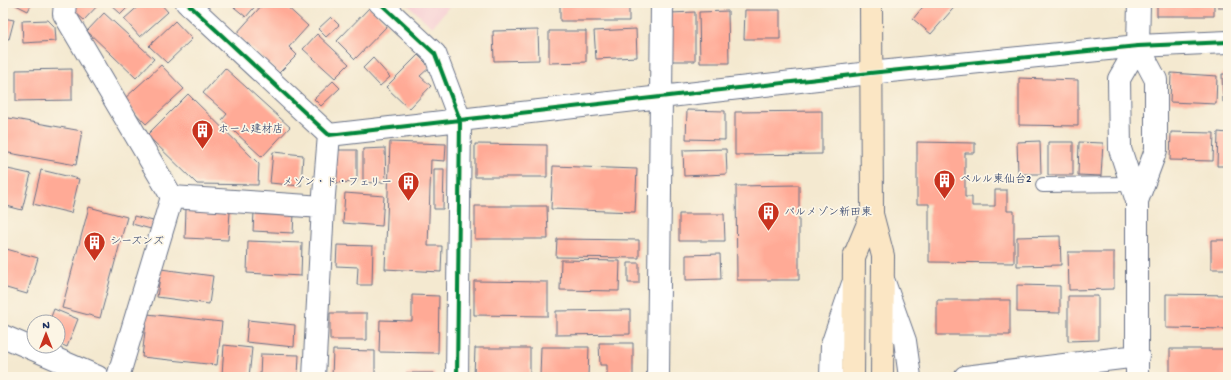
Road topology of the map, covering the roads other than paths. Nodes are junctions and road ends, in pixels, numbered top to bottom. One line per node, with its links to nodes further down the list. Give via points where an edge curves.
1 (65, 3): 15 (street, via 64,14)
2 (187, 3): 12 (street)
3 (380, 3): 11 (street, via 435,54)
4 (662, 3): 10 (street)
5 (871, 3): 9 (street)
6 (1139, 3): 8 (street)
7 (1228, 42): 8 (street)
8 (1138, 46): 9 (street); 14 (street, via 1119,79 1120,149); 14 (street, via 1156,80 1156,150)
9 (870, 73): 10 (street); 17 (street)
10 (661, 97): 11 (street); 26 (street)
11 (460, 120): 12 (street); 25 (street)
12 (329, 135): 16 (street)
13 (1043, 185): 14 (lane)
14 (1134, 193): 21 (street)
15 (172, 197): 16 (street); 23 (street)
16 (323, 207): 24 (street)
17 (872, 214): 18 (street, via 854,257); 19 (street, via 883,256)
18 (854, 280): 27 (street, via 832,344); 28 (street)
19 (883, 280): 29 (street); 30 (street, via 905,341)
20 (3, 336): 22 (street)
21 (1137, 367): 31 (street)
22 (98, 377)
23 (118, 377)
24 (314, 377)
25 (457, 377)
26 (658, 377)
27 (831, 377)
28 (853, 377)
29 (882, 377)
30 (910, 377)
31 (965, 377)

